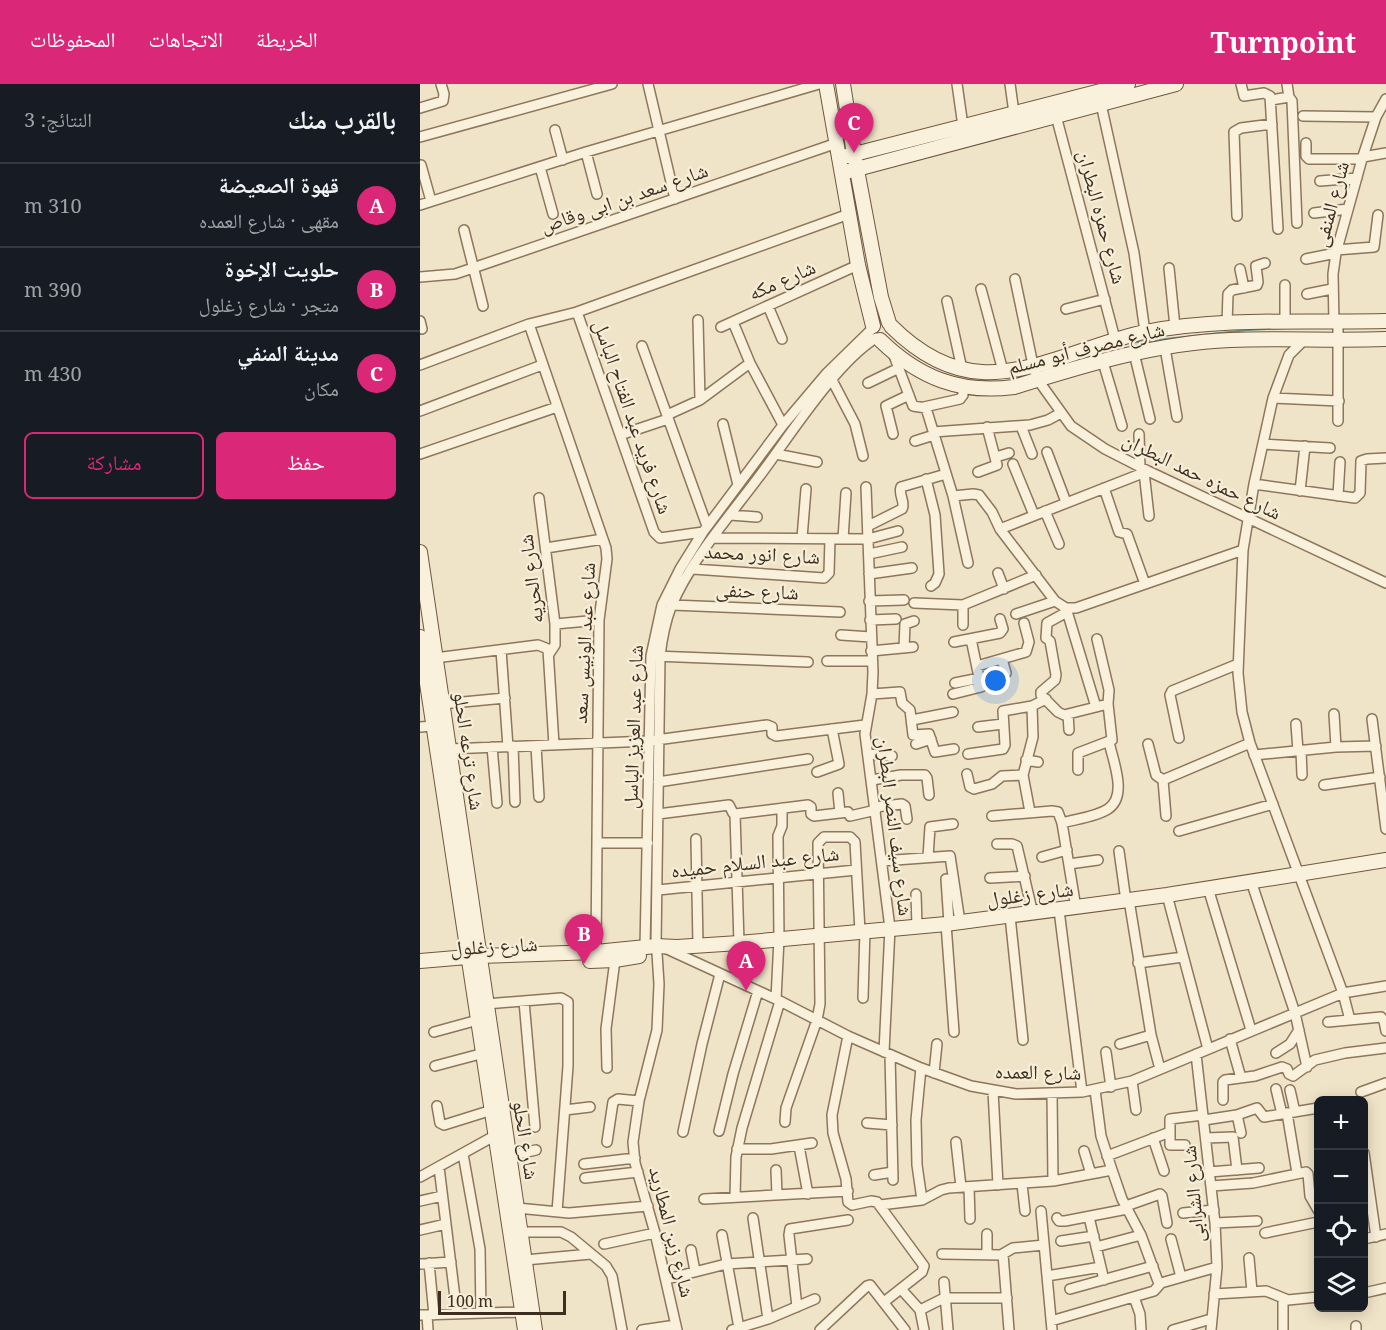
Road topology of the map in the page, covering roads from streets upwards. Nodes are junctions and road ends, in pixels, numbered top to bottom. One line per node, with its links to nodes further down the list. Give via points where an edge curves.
1 (612, 84): 27 (street)
2 (648, 84): 26 (street)
3 (819, 84): 26 (street)
4 (826, 84): 28 (street)
5 (843, 84): 32 (street)
6 (957, 84): 24 (street)
7 (1010, 84): 20 (street)
8 (1176, 84): 17 (street)
9 (1241, 84): 16 (street, via 1244,96 1264,93)
10 (1287, 84): 14 (street)
11 (1120, 85): 13 (street)
12 (443, 89): 18 (street, via 440,102)
13 (1084, 90): 19 (street)
14 (1289, 97): 16 (street); 52 (street)
15 (1386, 99): 22 (street, شارع المنفى)
16 (1271, 100): 23 (street)
17 (1101, 104): 19 (street); 85 (street, via 1134,253)
18 (420, 108)
19 (1054, 110): 20 (street); 38 (street); 69 (street, شارع حمزه البطران)
20 (1014, 113): 24 (street)
21 (1303, 116): 22 (street)
22 (1379, 119): 34 (street, شارع المنفى)
23 (1272, 124): 51 (street, via 1234,132); 53 (street)
24 (963, 126): 32 (street)
25 (555, 130): 35 (street)
26 (659, 131): 30 (street); 43 (street)
27 (420, 137)
28 (837, 143): 33 (street); 43 (street, شارع سعد بن ابى وقاص)
29 (1306, 143): 34 (street, via 1309,159)
30 (586, 152): 35 (street); 42 (street)
31 (1386, 153): 34 (street)
32 (854, 154): 33 (street); 38 (street)
33 (839, 158): 39 (street)
34 (1362, 158): 40 (street, شارع المنفى)
35 (563, 160): 37 (street)
36 (421, 165): 44 (street)
37 (540, 167): 44 (street); 48 (street)
38 (856, 169): 39 (street); 81 (street, via 881,297)
39 (842, 172): 49 (street)
40 (1356, 178): 41 (street); 46 (street, شارع المنفى)
41 (1320, 181)
42 (597, 194)
43 (675, 200): 59 (street, شارع سعد بن ابى وقاص)
44 (431, 201): 45 (street)
45 (420, 205)
46 (1348, 209): 47 (street); 55 (street, شارع المنفى)
47 (1314, 213)
48 (553, 214)
49 (849, 214): 58 (street); 74 (street, شارع فريد عبد الفتاح الباسل)
50 (1378, 215): 55 (street, via 1374,247)
51 (1237, 216)
52 (1297, 223)
53 (1278, 229)
54 (464, 230): 59 (street)
55 (1336, 251): 56 (street); 67 (street, شارع المنفى)
56 (1306, 258)
57 (1265, 263): 65 (street, via 1257,266 1257,285)
58 (858, 265): 72 (street, شارع مكه); 86 (street)
59 (473, 268): 62 (street, شارع سعد بن ابى وقاص); 71 (street)
60 (1169, 268): 84 (street)
61 (1240, 269): 65 (street)
62 (420, 278)
63 (1015, 279): 101 (street, شارع حمزه حمد البطران)
64 (1285, 285): 78 (street)
65 (1244, 288): 82 (street, via 1228,294)
66 (981, 289): 104 (street)
67 (1332, 289): 68 (street); 79 (street, شارع المنفى)
68 (1306, 294)
69 (1105, 298): 73 (street); 88 (street, شارع حمزه البطران)
70 (947, 301): 103 (street)
71 (483, 306)
72 (768, 306): 77 (street, شارع مكه); 87 (street)
73 (1066, 309)
74 (577, 312): 80 (street); 129 (street, شارع فريد عبد الفتاح الباسل)
75 (698, 320): 111 (street)
76 (1386, 321): 79 (street, شارع مصرف أبو مسلم)
77 (733, 322): 83 (street, شارع مكه); 98 (street)
78 (1287, 322): 79 (street, شارع مصرف أبو مسلم); 82 (street, شارع مصرف أبو مسلم); 90 (street)
79 (1336, 322): 92 (street, شارع المنفى)
80 (529, 324): 99 (street); 100 (street, شارع عبد الونيس سعد)
81 (890, 324): 86 (street, via 878,321); 103 (street, شارع مصرف أبو مسلم, via 923,353)
82 (1227, 324): 84 (street, شارع مصرف أبو مسلم)
83 (721, 327)
84 (1175, 327): 85 (street, شارع مصرف أبو مسلم)
85 (1145, 332): 88 (street, شارع مصرف أبو مسلم)
86 (875, 333): 95 (street, شارع مصرف أبو مسلم); 105 (street, شارع عبد العزيز الباسل); 122 (street, شارع عبد العزيز الباسل, via 827,373)
87 (782, 339)
88 (1115, 339): 101 (street, شارع مصرف أبو مسلم)
89 (1386, 339): 92 (street, شارع مصرف أبو مسلم)
90 (1289, 340): 91 (street, شارع مصرف أبو مسلم); 94 (street, شارع مصرف أبو مسلم, via 1228,340)
91 (1304, 340): 92 (street, شارع مصرف أبو مسلم); 110 (street, via 1289,355)
92 (1339, 340): 112 (street, شارع المنفى)
93 (642, 346): 117 (street)
94 (1165, 348): 96 (street, شارع مصرف أبو مسلم); 118 (street)
95 (893, 353): 102 (street); 108 (street, شارع مصرف أبو مسلم, via 933,378)
96 (1134, 353): 97 (street, شارع مصرف أبو مسلم); 119 (street)
97 (1103, 362): 106 (street, شارع مصرف أبو مسلم); 124 (street)
98 (750, 363): 111 (street); 122 (street)
99 (420, 365)
100 (542, 365): 113 (street, شارع عبد الونيس سعد); 115 (street)
101 (1032, 365): 104 (street, شارع مصرف أبو مسلم); 106 (street, شارع حمزه حمد البطران)
102 (899, 368): 107 (street); 109 (street)
103 (962, 369): 104 (street, شارع مصرف أبو مسلم)
104 (1003, 371)
105 (832, 380): 137 (street, شارع عبد العزيز الباسل); 139 (street, via 855,424)
106 (1038, 380): 108 (street, شارع مصرف أبو مسلم, via 997,389); 116 (street, شارع حمزه حمد البطران)
107 (868, 383)
108 (963, 387): 114 (street, via 960,399)
109 (909, 395): 114 (street, via 913,406); 127 (street, via 886,406)
110 (1273, 398): 112 (street); 131 (street)
111 (700, 400): 117 (street)
112 (1339, 401): 120 (street, شارع المنفى)
113 (557, 407): 136 (street); 172 (street, شارع عبد الونيس سعد)
114 (924, 407): 126 (street)
115 (420, 411)
116 (1061, 413): 123 (street); 145 (street, شارع حمزه حمد البطران, via 1088,439)
117 (668, 417): 129 (street); 167 (street)
118 (1177, 417)
119 (1150, 419)
120 (1338, 421)
121 (723, 424): 150 (street)
122 (783, 425): 150 (street, شارع عبد العزيز الباسل)
123 (1021, 426): 125 (street); 138 (street)
124 (1122, 426)
125 (987, 427): 126 (street); 140 (street)
126 (934, 433): 130 (street); 147 (street)
127 (893, 434)
128 (1139, 434): 145 (street)
129 (620, 435): 167 (street, شارع فريد عبد الفتاح الباسل, via 656,536 665,538)
130 (915, 441)
131 (1263, 444): 132 (street); 149 (street)
132 (1305, 446): 133 (street); 154 (street)
133 (1330, 448)
134 (1047, 452): 159 (street)
135 (1009, 453): 140 (street)
136 (420, 454)
137 (776, 454): 142 (street); 161 (street, شارع عبد العزيز الباسل)
138 (1032, 454)
139 (863, 456)
140 (996, 457): 146 (street, via 997,466)
141 (1386, 458): 157 (street, via 1361,461 1359,496)
142 (817, 462)
143 (1341, 462): 157 (street)
144 (1013, 464): 162 (street)
145 (1144, 470): 152 (street); 163 (street); 165 (street, شارع حمزه حمد البطران)
146 (978, 472)
147 (946, 474): 148 (street); 156 (street)
148 (926, 479): 166 (street, via 904,486 900,490 902,509); 191 (street, via 935,515 939,574)
149 (1254, 484): 154 (street); 165 (street)
150 (738, 485): 167 (street, شارع عبد العزيز الباسل)
151 (867, 487): 166 (street, شارع سيف النصر البطران)
152 (1104, 488): 159 (street); 190 (street, via 1120,532 1127,534)
153 (806, 489): 171 (street)
154 (1300, 491): 157 (street)
155 (846, 493): 174 (street)
156 (953, 496): 168 (street, via 979,495); 182 (street)
157 (1338, 496)
158 (539, 498): 178 (street, شارع الحريه)
159 (1066, 502): 160 (street)
160 (1045, 511): 162 (street); 176 (street)
161 (730, 515): 164 (street); 170 (street, شارع عبد العزيز الباسل)
162 (1034, 515): 168 (street)
163 (1149, 516)
164 (757, 517)
165 (1248, 518): 179 (street); 189 (street, شارع حمزه حمد البطران)
166 (868, 526): 175 (street, شارع سيف النصر البطران)
167 (705, 529): 217 (street, شارع عبد العزيز الباسل, via 662,605)
168 (1000, 529): 188 (street)
169 (898, 531): 175 (street)
170 (713, 538): 171 (street); 184 (street, شارع عبد العزيز الباسل)
171 (802, 538): 173 (street)
172 (603, 539): 178 (street); 201 (street, شارع عبد الونيس سعد, via 607,559)
173 (830, 539): 174 (street); 184 (street, شارع انور محمد, via 829,573 824,578)
174 (843, 539): 175 (street)
175 (868, 539): 181 (street, شارع سيف النصر البطران)
176 (1059, 544)
177 (902, 547): 181 (street)
178 (546, 548): 205 (street, شارع الحريه)
179 (1243, 550): 190 (street); 223 (street)
180 (420, 552): 185 (street, شارع ترعه الحلو)
181 (869, 554): 187 (street, شارع سيف النصر البطران)
182 (968, 563)
183 (912, 568): 187 (street)
184 (693, 569): 194 (street, شارع عبد العزيز الباسل)
185 (422, 573): 222 (street, شارع ترعه الحلو)
186 (998, 573): 192 (street)
187 (869, 574): 193 (street, شارع سيف النصر البطران)
188 (1036, 575): 192 (street); 196 (street)
189 (1386, 583)
190 (1145, 584): 196 (street, via 1076,608)
191 (931, 586)
192 (1004, 589): 195 (street)
193 (869, 601): 195 (street); 202 (street, شارع سيف النصر البطران)
194 (672, 605): 197 (street, شارع حنفى); 217 (street, شارع عبد العزيز الباسل)
195 (963, 605): 206 (street)
196 (1062, 606): 198 (street); 210 (street, via 1047,622); 235 (street)
197 (840, 612)
198 (1016, 614)
199 (896, 619): 202 (street)
200 (1000, 619): 211 (street, via 1004,628 1000,633)
201 (599, 620): 205 (street); 255 (street, شارع عبد الونيس سعد)
202 (870, 620): 208 (street, شارع سيف النصر البطران)
203 (914, 621): 218 (street, via 905,624 909,648)
204 (1024, 623): 214 (street)
205 (555, 624): 216 (street, شارع الحريه, via 555,645)
206 (963, 625)
207 (841, 635): 208 (street)
208 (871, 637): 218 (street, شارع سيف النصر البطران)
209 (420, 638): 222 (street, شارع ترعه الحلو)
210 (1046, 638): 214 (street); 231 (street, via 1050,641 1056,675 1041,692)
211 (971, 639): 213 (street); 224 (street)
212 (1097, 639): 233 (street, via 1109,690)
213 (954, 642)
214 (1029, 642): 219 (street, via 1026,652)
215 (501, 650): 216 (street, via 538,645 548,649); 222 (street); 230 (street)
216 (549, 654): 259 (street, شارع الحريه)
217 (655, 656): 221 (street); 253 (street, شارع عبد العزيز الباسل)
218 (872, 656): 220 (street); 228 (street, شارع سيف النصر البطران)
219 (1002, 659): 224 (street); 225 (street)
220 (826, 661)
221 (808, 662)
222 (427, 664): 232 (street, شارع ترعه الحلو); 245 (street, شارع ترعه الحلو)
223 (1238, 664): 251 (street, via 1172,691); 256 (street, via 1242,712)
224 (977, 666): 226 (street)
225 (1006, 673)
226 (980, 678): 227 (street); 229 (street, via 980,689)
227 (955, 683)
228 (872, 694): 240 (street, via 900,692); 248 (street, شارع سيف النصر البطران)
229 (953, 694)
230 (505, 698): 232 (street); 260 (street)
231 (1046, 699): 234 (street); 237 (street, via 1061,714)
232 (442, 704): 265 (street, شارع ترعه الحلو)
233 (1108, 704): 235 (street); 241 (street)
234 (1032, 706): 243 (street, via 1003,711); 273 (street, via 1033,737)
235 (1096, 707): 237 (street)
236 (954, 712): 240 (street)
237 (1068, 714): 249 (street)
238 (1334, 714): 264 (street)
239 (1372, 719): 262 (street)
240 (912, 720): 252 (street, via 913,735 929,734)
241 (1110, 720): 242 (street); 254 (street, via 1113,738)
242 (1100, 723)
243 (1003, 724): 246 (street); 269 (street, via 1004,749)
244 (1296, 724): 267 (street)
245 (427, 726): 350 (street, شارع ترعه الحلو)
246 (978, 727)
247 (832, 729): 248 (street); 253 (street, via 774,736 767,725); 276 (street, via 839,764)
248 (865, 730): 250 (street); 268 (street, شارع سيف النصر البطران)
249 (1069, 730)
250 (876, 734)
251 (1179, 738)
252 (931, 739): 257 (street); 266 (street, via 935,752)
253 (654, 741): 255 (street); 283 (street, شارع عبد العزيز الباسل); 308 (street, شارع عبد العزيز الباسل)
254 (1109, 742): 275 (street, via 1078,753); 302 (street, via 1118,784 1114,804 1107,810)
255 (598, 743): 259 (street); 307 (street, شارع عبد الونيس سعد)
256 (1250, 743): 270 (street); 282 (street)
257 (916, 744)
258 (1148, 744): 282 (street, via 1156,776)
259 (554, 745): 261 (street)
260 (511, 746): 261 (street); 263 (street); 290 (street)
261 (537, 746): 288 (street)
262 (1376, 746): 264 (street); 280 (street)
263 (492, 747): 265 (street); 291 (street)
264 (1336, 747): 267 (street)
265 (449, 749): 350 (street, شارع ترعه الحلو)
266 (954, 749)
267 (1299, 751): 270 (street); 279 (street)
268 (868, 754): 271 (street); 281 (street, شارع سيف النصر البطران)
269 (968, 754)
270 (1254, 755): 292 (street)
271 (892, 756)
272 (808, 759): 283 (street)
273 (1026, 760): 274 (street); 278 (street)
274 (1038, 762)
275 (1078, 770)
276 (817, 772)
277 (967, 774): 285 (street, via 970,787)
278 (1023, 775): 285 (street, via 1002,776); 295 (street)
279 (1302, 775)
280 (1380, 777): 284 (street); 304 (street)
281 (872, 780): 287 (street, via 901,774 925,775); 294 (street, شارع سيف النصر البطران)
282 (1163, 780): 300 (street)
283 (658, 782): 297 (street, شارع عبد العزيز الباسل)
284 (1324, 785)
285 (982, 787): 289 (street)
286 (838, 793): 296 (street)
287 (929, 795)
288 (538, 797)
289 (983, 798)
290 (515, 802)
291 (497, 803)
292 (1273, 804): 305 (street); 320 (street)
293 (782, 808): 296 (street, via 808,805 813,816); 298 (street); 322 (street)
294 (876, 809): 296 (street, via 850,816 848,812); 301 (street, via 902,804); 315 (street, شارع سيف النصر البطران)
295 (1030, 812): 299 (street); 302 (street, via 1055,811 1061,815)
296 (840, 813)
297 (658, 814): 298 (street, via 729,806); 329 (street, شارع عبد العزيز الباسل)
298 (735, 814): 325 (street)
299 (992, 816)
300 (1166, 816)
301 (907, 819)
302 (1062, 823): 310 (street)
303 (953, 824): 313 (street, via 930,827)
304 (1386, 829)
305 (1179, 831)
306 (696, 839): 327 (street)
307 (597, 843): 308 (street); 346 (street, شارع عبد الونيس سعد)
308 (648, 843): 345 (street, شارع عبد العزيز الباسل)
309 (997, 844): 321 (street, via 1017,846)
310 (1067, 850): 312 (street); 317 (street)
311 (1119, 850): 332 (street)
312 (1042, 856)
313 (928, 857): 315 (street); 337 (street, via 950,856)
314 (1098, 860): 317 (street)
315 (882, 861): 339 (street, شارع سيف النصر البطران)
316 (1386, 861): 320 (street, شارع زغلول)
317 (1069, 864): 333 (street)
318 (856, 870): 319 (street, شارع عبد السلام حميده); 319 (street, via 855,842 850,837 824,837 818,843); 340 (street)
319 (819, 874): 322 (street, شارع عبد السلام حميده); 341 (street)
320 (1300, 874): 326 (street, شارع زغلول); 356 (street)
321 (1025, 876): 323 (street); 335 (street)
322 (778, 878): 325 (street, شارع عبد السلام حميده); 342 (street)
323 (990, 878)
324 (946, 879): 337 (street)
325 (737, 882): 327 (street, شارع عبد السلام حميده); 343 (street)
326 (1251, 882): 328 (street, شارع زغلول); 361 (street)
327 (697, 886): 329 (street, شارع عبد السلام حميده); 344 (street)
328 (1208, 888): 331 (street, شارع زغلول); 368 (street)
329 (658, 890): 345 (street, شارع عبد العزيز الباسل)
330 (916, 894): 338 (street)
331 (1167, 895): 332 (street, شارع زغلول); 347 (street)
332 (1128, 901): 333 (street, شارع زغلول); 351 (street)
333 (1076, 908): 334 (street, شارع زغلول)
334 (1059, 910): 335 (street, شارع زغلول); 398 (street)
335 (1033, 914): 336 (street, شارع زغلول)
336 (1010, 916): 337 (street, شارع زغلول); 374 (street)
337 (952, 923): 338 (street, شارع زغلول); 370 (street)
338 (917, 926): 339 (street, شارع زغلول)
339 (890, 928): 340 (street, شارع زغلول); 381 (street, شارع سيف النصر البطران)
340 (863, 931): 341 (street, شارع زغلول); 357 (street)
341 (820, 935): 342 (street, شارع زغلول); 362 (street)
342 (779, 939): 343 (street, شارع زغلول); 358 (street)
343 (739, 943): 344 (street, شارع زغلول)
344 (698, 946): 345 (street, شارع زغلول)
345 (661, 948): 346 (street, شارع زغلول); 348 (street, شارع زغلول); 353 (street, شارع العمده); 402 (street, شارع زين المطاريد, via 657,1030)
346 (596, 952): 350 (street, شارع زغلول)
347 (1183, 957): 351 (street); 378 (street)
348 (615, 960): 350 (street, شارع زغلول); 386 (street, via 606,1029)
349 (420, 961): 350 (street, شارع زغلول)
350 (474, 961): 352 (street, شارع زغلول); 360 (street, شارع الحلو); 366 (street, شارع الحلو)
351 (1138, 963): 371 (street)
352 (420, 970)
353 (720, 974): 355 (street, شارع العمده); 417 (street)
354 (1386, 986): 356 (street, شارع العمده)
355 (759, 991): 358 (street, شارع العمده); 416 (street)
356 (1343, 993): 361 (street, شارع العمده); 363 (street)
357 (863, 998)
358 (778, 1000): 362 (street, شارع العمده); 428 (street)
359 (524, 1001): 360 (street); 407 (street, via 561,998 569,1005); 415 (street)
360 (486, 1004): 366 (street, شارع الحلو)
361 (1295, 1012): 367 (street); 368 (street, شارع العمده)
362 (817, 1020): 372 (street, شارع العمده); 412 (street, via 786,1108)
363 (1350, 1020): 364 (street); 365 (street, via 1378,1016)
364 (1328, 1022)
365 (1385, 1026)
366 (483, 1028): 369 (street); 380 (street, شارع الحلو); 432 (street, شارع الحلو)
367 (1299, 1029): 384 (street, via 1290,1044 1276,1051); 385 (street)
368 (1251, 1030): 373 (street, شارع العمده)
369 (434, 1032)
370 (954, 1032)
371 (1151, 1035): 376 (street); 388 (street)
372 (848, 1036): 381 (street, شارع العمده); 455 (street, via 832,1115)
373 (1230, 1039): 378 (street, شارع العمده); 390 (street)
374 (1023, 1040)
375 (937, 1044): 389 (street)
376 (1120, 1044)
377 (1386, 1048): 385 (street, via 1315,1060)
378 (1208, 1049): 382 (street, شارع العمده)
379 (1106, 1052): 393 (street)
380 (484, 1053): 383 (street); 406 (street, شارع الحلو)
381 (887, 1054): 387 (street, شارع العمده); 414 (street, شارع سيف النصر البطران)
382 (1196, 1054): 388 (street, شارع العمده); 411 (street, شارع الشرابى)
383 (435, 1066)
384 (1279, 1067): 385 (street, via 1287,1069 1291,1076); 390 (street)
385 (1307, 1067)
386 (607, 1068)
387 (921, 1068): 389 (street, شارع العمده); 461 (street, via 916,1120)
388 (1160, 1069): 391 (street, شارع العمده)
389 (934, 1074): 397 (street, شارع العمده)
390 (1241, 1078): 401 (street, via 1223,1081)
391 (1132, 1081): 393 (street, شارع العمده); 408 (street)
392 (1386, 1083): 399 (street)
393 (1111, 1087): 395 (street, شارع العمده)
394 (1276, 1089): 409 (street)
395 (1095, 1090): 398 (street, شارع العمده); 433 (street)
396 (1290, 1090): 409 (street)
397 (993, 1091): 400 (street, شارع العمده); 452 (street)
398 (1082, 1092): 400 (street, شارع العمده)
399 (1361, 1092)
400 (1052, 1094): 450 (street)
401 (1223, 1100)
402 (639, 1101): 423 (street, via 613,1102); 434 (street, شارع زين المطاريد)
403 (437, 1106): 406 (street, via 440,1123 444,1125)
404 (590, 1107): 407 (street)
405 (1314, 1109): 409 (street)
406 (492, 1110): 420 (street, شارع الحلو)
407 (565, 1110): 471 (street)
408 (1136, 1110)
409 (1288, 1113): 410 (street, via 1264,1117 1257,1108); 444 (street)
410 (1237, 1115): 411 (street); 419 (street)
411 (1203, 1117): 418 (street, via 1172,1118); 421 (street, شارع الشرابى)
412 (785, 1122)
413 (867, 1124): 414 (street)
414 (892, 1125): 447 (street, شارع سيف النصر البطران, via 893,1176)
415 (535, 1127)
416 (719, 1131)
417 (683, 1132)
418 (1170, 1132): 422 (street); 426 (street, via 1170,1145)
419 (1241, 1133)
420 (496, 1135): 431 (street); 535 (street, شارع الحلو)
421 (1206, 1137): 440 (street, via 1233,1137); 443 (street, شارع الشرابى)
422 (1153, 1138): 433 (street); 441 (street)
423 (607, 1142)
424 (956, 1142): 454 (street)
425 (812, 1143): 427 (street)
426 (1185, 1144)
427 (799, 1146): 428 (street); 456 (street)
428 (737, 1149): 459 (street)
429 (536, 1150): 432 (street)
430 (1084, 1151): 445 (street)
431 (463, 1154): 436 (street); 536 (street, via 480,1249)
432 (509, 1156): 467 (street, شارع الحلو)
433 (1107, 1156): 439 (street)
434 (634, 1158): 435 (street); 442 (street, شارع زين المطاريد)
435 (584, 1164)
436 (439, 1167): 448 (street); 458 (street)
437 (1259, 1168): 440 (street)
438 (776, 1170): 457 (street)
439 (1112, 1170): 445 (street); 466 (street)
440 (1237, 1170): 443 (street)
441 (1164, 1171)
442 (638, 1172): 449 (street); 465 (street, شارع زين المطاريد)
443 (1209, 1172): 453 (street, شارع الشرابى)
444 (1297, 1173): 453 (street, via 1253,1183); 463 (street, via 1308,1174)
445 (1091, 1174): 450 (street)
446 (1368, 1174): 490 (street)
447 (874, 1175)
448 (420, 1177)
449 (585, 1178)
450 (1053, 1181): 451 (street)
451 (1022, 1184): 452 (street); 469 (street)
452 (998, 1185): 454 (street)
453 (1211, 1186): 468 (street, شارع الشرابى)
454 (965, 1187): 461 (street, via 941,1190); 476 (street)
455 (848, 1191): 456 (street); 464 (street, via 848,1202 852,1205 874,1201)
456 (808, 1194): 457 (street)
457 (777, 1195): 459 (street)
458 (442, 1196): 462 (street); 482 (street)
459 (735, 1197): 460 (street)
460 (704, 1198)
461 (922, 1200): 464 (street)
462 (420, 1201)
463 (1315, 1204)
464 (880, 1205): 521 (street, via 924,1266)
465 (648, 1206): 471 (street); 485 (street, شارع زين المطاريد)
466 (1126, 1207): 473 (street); 479 (street, via 1160,1194); 489 (street)
467 (517, 1208): 471 (street); 484 (street, شارع الحلو)
468 (1214, 1210): 472 (street); 480 (street, شارع الشرابى)
469 (1025, 1211)
470 (1041, 1211): 495 (street)
471 (557, 1212)
472 (1183, 1213)
473 (1089, 1217): 475 (street, via 1065,1221); 491 (street)
474 (753, 1218): 508 (street)
475 (1057, 1218)
476 (970, 1219)
477 (848, 1220): 505 (street, via 793,1228 789,1232)
478 (1257, 1221): 480 (street)
479 (1167, 1223)
480 (1215, 1223): 511 (street, شارع الشرابى)
481 (1314, 1223): 486 (street)
482 (446, 1224): 483 (street); 506 (street)
483 (420, 1230)
484 (520, 1232): 498 (street, via 561,1232); 504 (street, شارع الحلو)
485 (655, 1233): 494 (street); 516 (street, شارع زين المطاريد)
486 (1265, 1233)
487 (987, 1234): 500 (street)
488 (722, 1235): 509 (street)
489 (1141, 1235): 496 (street); 510 (street)
490 (1381, 1235)
491 (1094, 1236): 493 (street); 496 (street)
492 (1171, 1239): 515 (street)
493 (1061, 1241)
494 (604, 1244)
495 (1044, 1245): 501 (street, via 1013,1248); 514 (street)
496 (1096, 1247): 512 (street)
497 (691, 1250): 513 (street)
498 (591, 1254): 504 (street); 548 (street, via 612,1276)
499 (942, 1254): 500 (street)
500 (987, 1254): 501 (street)
501 (1003, 1254): 529 (street)
502 (1250, 1257): 523 (street)
503 (807, 1259): 505 (street)
504 (525, 1260): 547 (street, شارع الحلو)
505 (792, 1260): 508 (street); 533 (street)
506 (451, 1262): 507 (street); 537 (street)
507 (425, 1263): 538 (street)
508 (759, 1263): 509 (street); 539 (street)
509 (726, 1264): 513 (street); 543 (street)
510 (1153, 1266): 517 (street); 519 (street)
511 (1217, 1267): 515 (street); 525 (street, شارع الشرابى)
512 (1101, 1268): 514 (street); 517 (street)
513 (694, 1272): 516 (street)
514 (1047, 1276): 541 (street)
515 (1181, 1277): 519 (street)
516 (667, 1279): 542 (street, شارع زين المطاريد)
517 (1104, 1280): 522 (street)
518 (944, 1282): 528 (street)
519 (1159, 1284): 526 (street, via 1154,1291)
520 (1386, 1288): 524 (street)
521 (901, 1289): 532 (street); 534 (street)
522 (1070, 1289)
523 (1252, 1292): 525 (street); 531 (street, via 1271,1292)
524 (1368, 1292)
525 (1214, 1294): 540 (street, شارع الشرابى)
526 (1134, 1297): 541 (street); 554 (street)
527 (1314, 1297): 531 (street)
528 (944, 1298): 529 (street); 534 (street); 552 (street)
529 (1007, 1298): 553 (street)
530 (815, 1299): 533 (street)
531 (1283, 1299): 557 (street)
532 (884, 1302): 544 (street); 550 (street, via 872,1286 867,1286)
533 (797, 1307): 539 (street)
534 (920, 1310): 551 (street)
535 (522, 1312): 536 (street); 546 (street, شارع الحلو)
536 (480, 1313): 537 (street)
537 (457, 1314): 538 (street)
538 (427, 1315): 545 (street)
539 (768, 1319): 543 (street)
540 (1211, 1319): 555 (street); 556 (street, شارع الشرابى)
541 (1052, 1326)
542 (677, 1327): 549 (street)
543 (735, 1329)
544 (903, 1329)
545 (428, 1330)
546 (525, 1330)
547 (535, 1330)
548 (622, 1330)
549 (642, 1330)
550 (820, 1330)
551 (924, 1330)
552 (948, 1330)
553 (1009, 1330)
554 (1141, 1330)
555 (1173, 1330)
556 (1211, 1330)
557 (1283, 1330)

